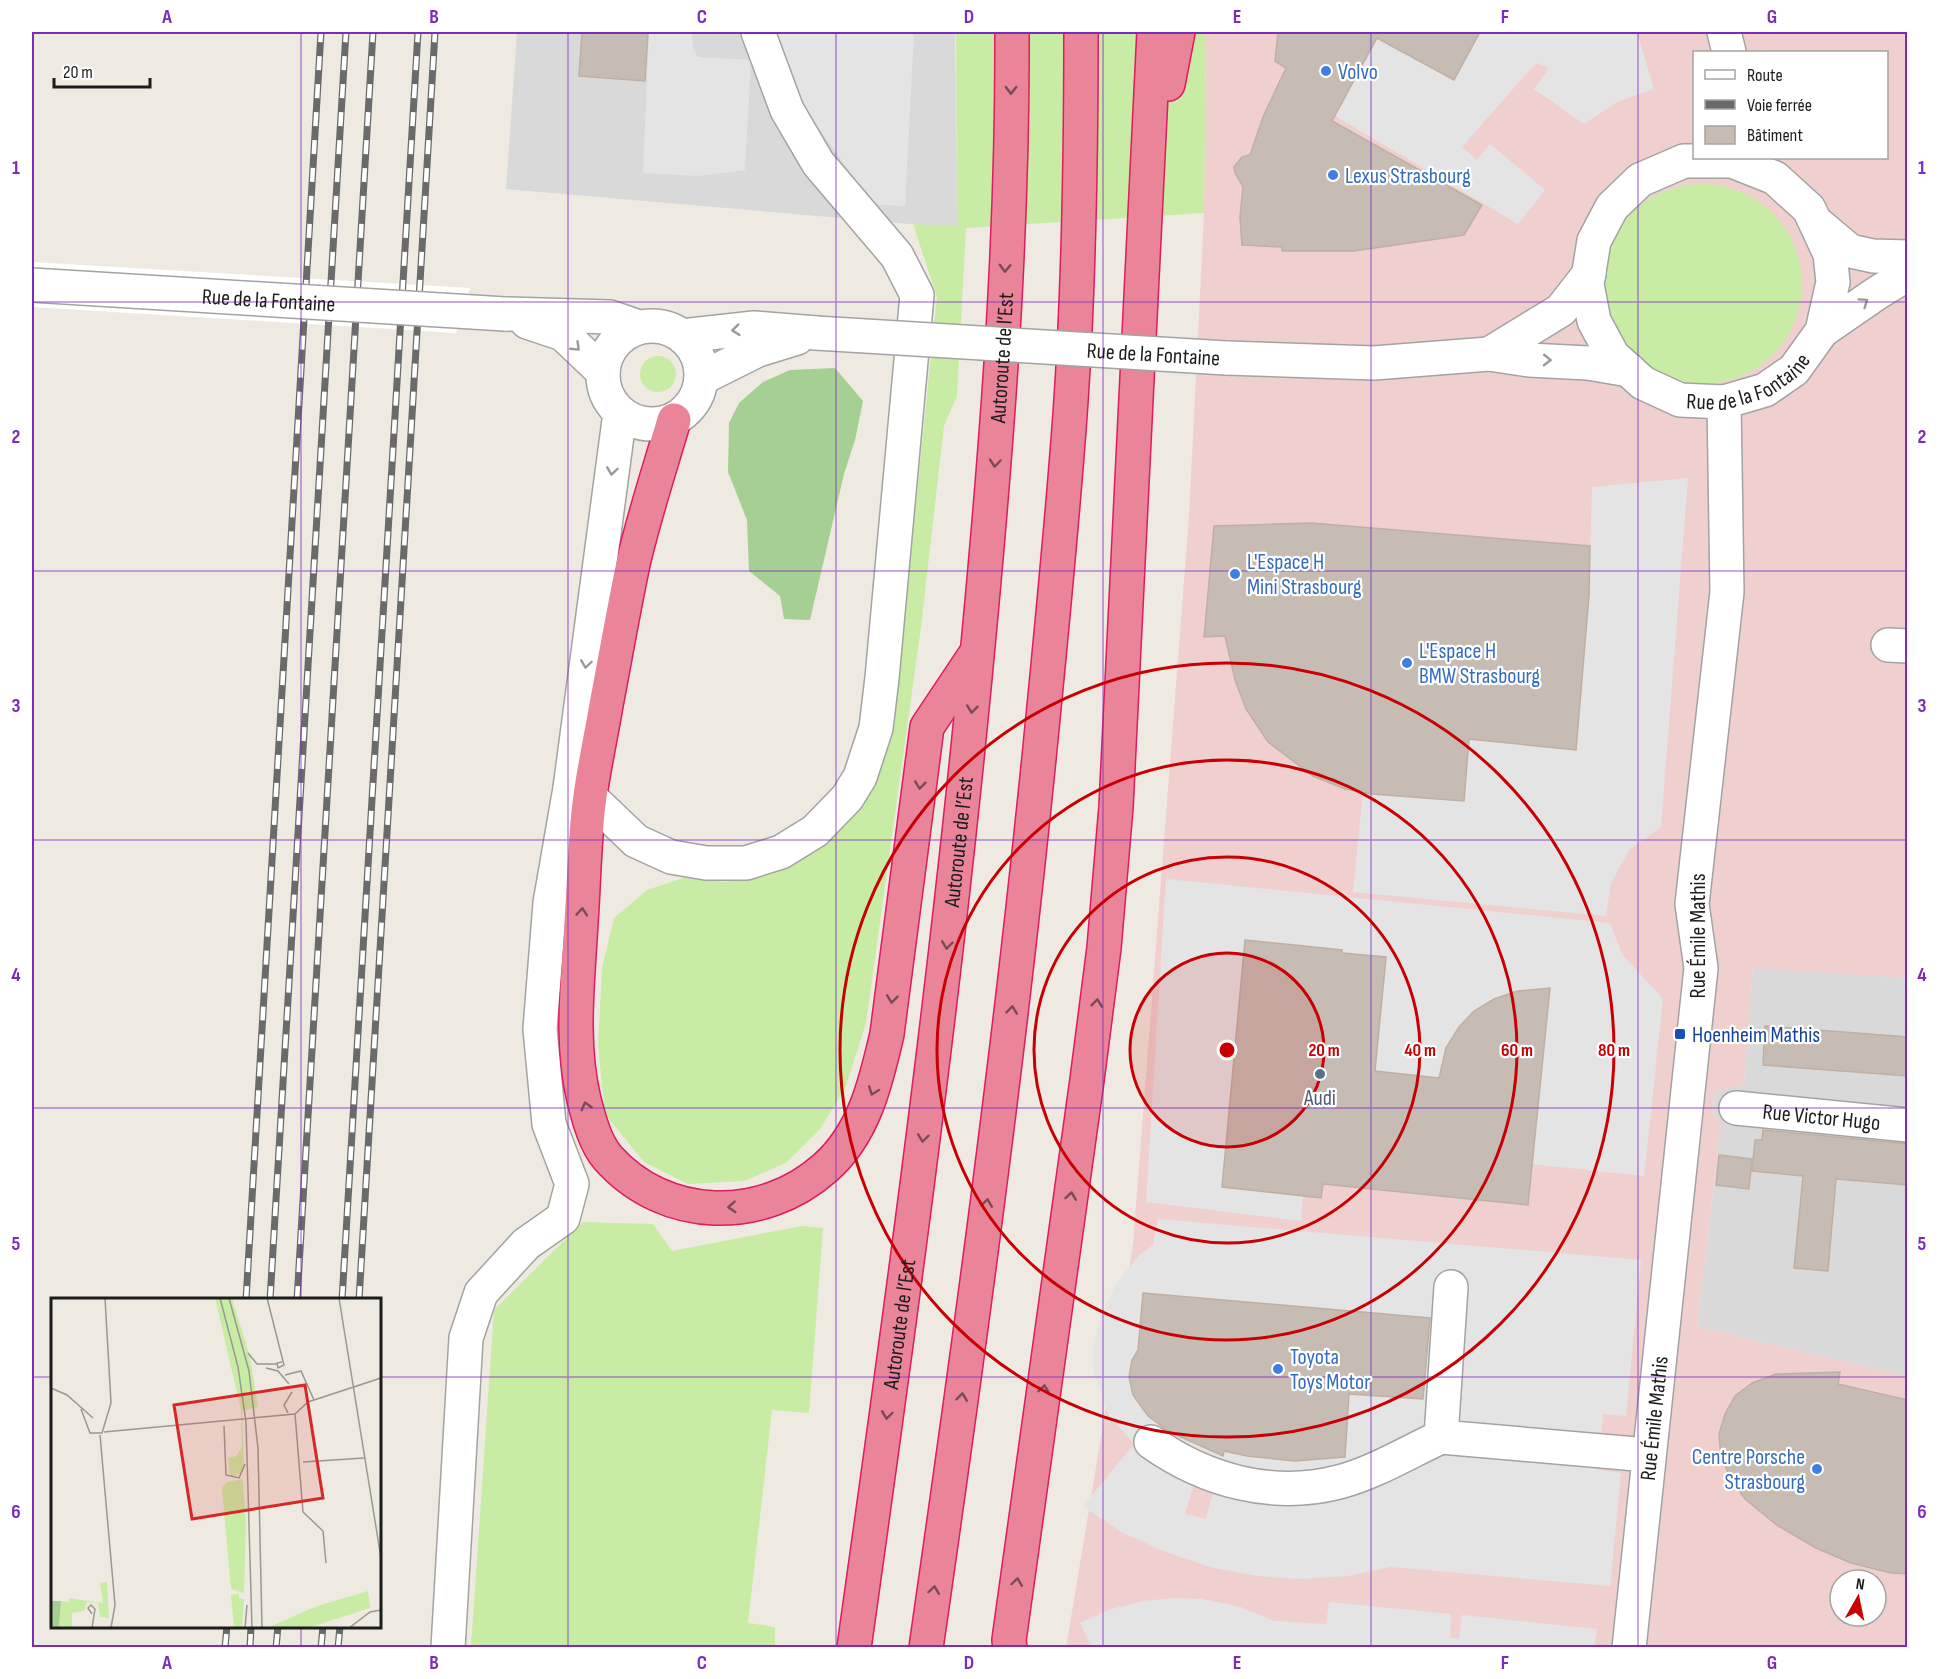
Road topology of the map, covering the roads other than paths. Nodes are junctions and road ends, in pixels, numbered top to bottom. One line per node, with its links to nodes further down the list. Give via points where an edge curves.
1 (758, 32): 30 (street, via 787,110 818,163 897,256 917,295 876,728 860,777 847,798 815,831 782,852 746,863 670,857 636,841)
2 (1012, 32): 29 (highway, Autoroute de l’Est, one-way to 29, via 1000,411)
3 (1081, 32): 40 (highway, one-way to 3, via 1024,909 1049,660 1070,411)
4 (1154, 32): 11 (highway)
5 (1178, 32): 11 (highway)
6 (1724, 32): 7 (street)
7 (1729, 51)
8 (1690, 154): 14 (street, Rue de la Fontaine, via 1640,180 1612,207 1594,241)
9 (1720, 159): 10 (street, Rue de la Fontaine)
10 (1771, 168): 12 (street, Rue de la Fontaine, via 1809,209)
11 (1145, 203): 37 (highway, one-way to 11, via 1104,948 1116,807)
12 (1815, 222): 13 (street, Rue de la Fontaine, via 1850,251 1873,256); 19 (street, Rue de la Fontaine, via 1830,254 1833,282)
13 (1908, 256)
14 (1589, 274): 22 (street, Rue de la Fontaine, via 1561,310); 23 (street, Rue de la Fontaine, via 1587,284 1594,321 1612,356)
15 (1908, 274): 19 (street, Rue de la Fontaine, one-way to 15)
16 (32, 285): 17 (street, Rue de la Fontaine, bridge)
17 (505, 314): 18 (street, Rue de la Fontaine, via 610,317); 24 (street, Rue de la Fontaine, one-way to 24, via 563,334)
18 (639, 327): 21 (street, Rue de la Fontaine, via 669,329); 24 (street, via 614,344)
19 (1822, 331): 26 (street, Rue de la Fontaine, via 1794,370 1765,390)
20 (816, 333): 21 (street, Rue de la Fontaine, one-way to 21, via 754,328); 22 (street, Rue de la Fontaine, bridge, via 1374,363); 25 (street, Rue de la Fontaine, via 758,350)
21 (682, 336): 25 (street, via 694,347)
22 (1489, 354): 23 (street, Rue de la Fontaine, one-way to 23)
23 (1629, 370): 26 (street, Rue de la Fontaine, via 1643,383 1680,400)
24 (603, 372): 27 (street, via 604,387)
25 (702, 378): 28 (street, via 694,403)
26 (1724, 402): 36 (street, Rue Émile Mathis, via 1727,592 1692,904 1701,968)
27 (620, 413): 28 (street, via 646,425); 30 (street, one-way to 30)
28 (674, 420): 30 (highway, via 634,562)
29 (978, 651): 30 (highway, one-way to 30, via 927,727 887,1034 868,1104 851,1137 827,1167 801,1186 769,1201 736,1208 682,1205 633,1181 607,1156 593,1131 578,1069 575,1024); 39 (highway, Autoroute de l’Est, one-way to 39, via 953,902)
30 (580, 792): 38 (street, via 550,903 540,1029 549,1124 572,1184 563,1218 526,1244 481,1293 466,1338)
31 (1736, 1108): 32 (street, Rue Victor Hugo)
32 (1908, 1125)
33 (1450, 1287): 34 (street)
34 (1441, 1437): 35 (street, via 1341,1482 1280,1489 1209,1474); 36 (street)
35 (1151, 1442)
36 (1648, 1455): 41 (street, Rue Émile Mathis)
37 (1009, 1645)
38 (448, 1647)
39 (854, 1647)
40 (926, 1647)
41 (1629, 1647)

